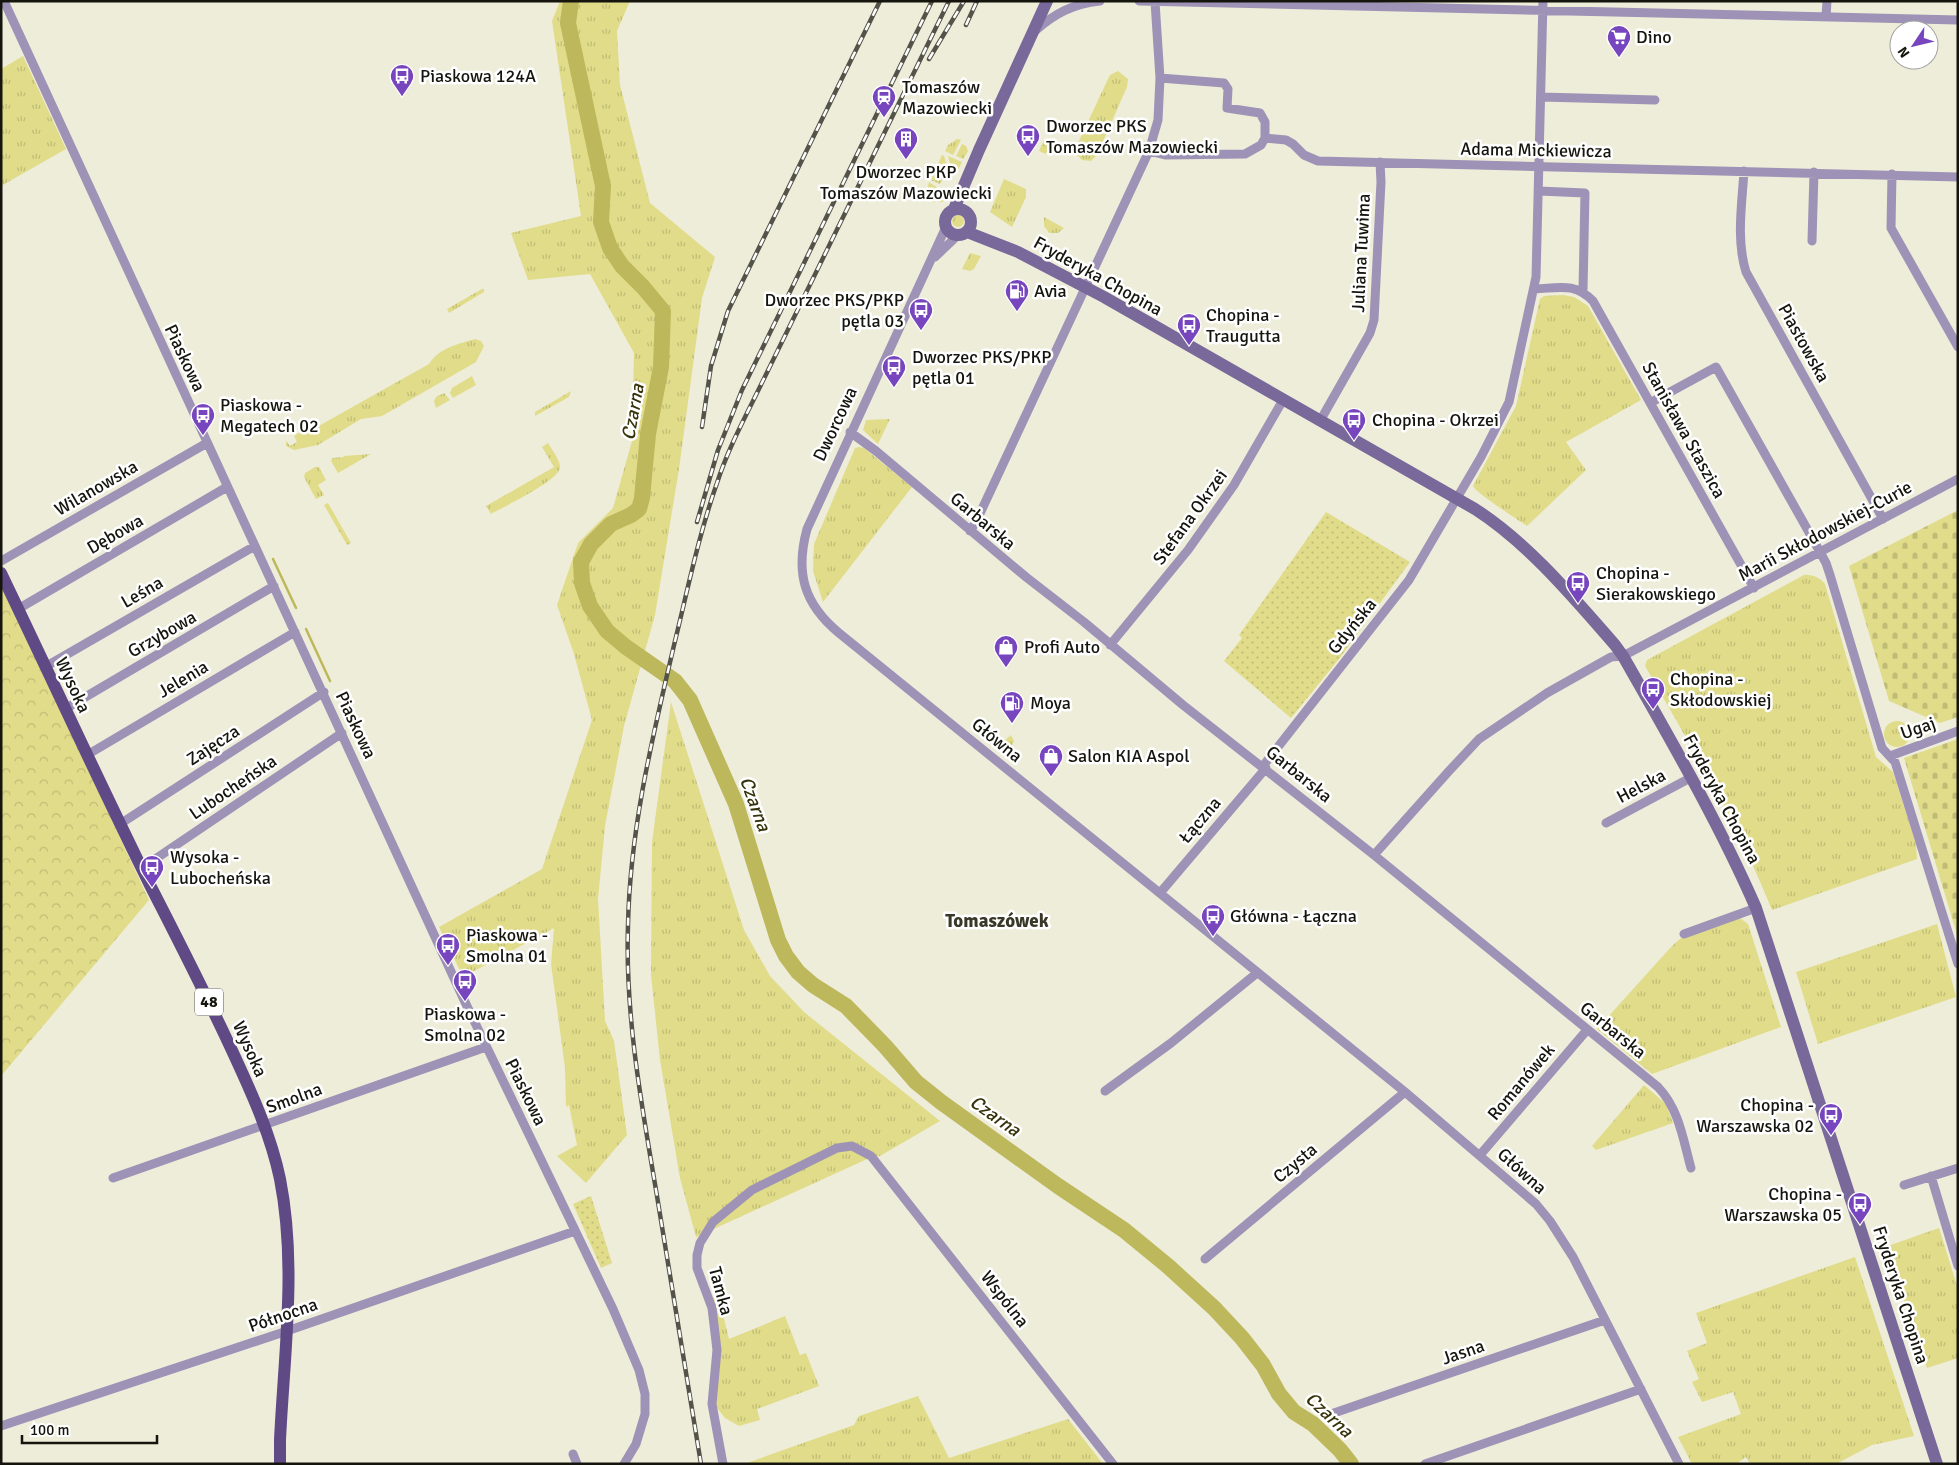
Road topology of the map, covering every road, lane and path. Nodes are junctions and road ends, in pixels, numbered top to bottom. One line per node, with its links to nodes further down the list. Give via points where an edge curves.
1 (4, 1): 41 (street, Piaskowa)
2 (1047, 1): 14 (street)
3 (1063, 1): 10 (street)
4 (1100, 1): 10 (street)
5 (1139, 1): 8 (street)
6 (1543, 1): 11 (street, Gdyńska)
7 (1827, 1): 12 (street)
8 (1155, 2): 9 (street); 15 (street)
9 (1194, 2): 11 (street)
10 (1075, 6): 14 (street, via 1048,19)
11 (1543, 11): 12 (street); 16 (street, Gdyńska)
12 (1826, 17): 13 (street)
13 (1958, 20)
14 (1031, 34): 22 (street)
15 (1160, 78): 18 (street, via 1224,83 1228,89 1227,108 1260,113 1265,122); 19 (street, via 1158,120)
16 (1541, 97): 17 (street); 21 (street, Gdyńska)
17 (1655, 100)
18 (1265, 138): 19 (street, via 1261,146 1245,154 1165,155); 20 (street, Adama Mickiewicza, via 1286,140 1304,155 1318,161)
19 (1148, 151): 33 (street)
20 (1380, 162): 21 (street, Adama Mickiewicza); 39 (street, Juliana Tuwima, via 1374,320)
21 (1539, 166): 23 (street, Adama Mickiewicza); 27 (street, Gdyńska)
22 (971, 171): 28 (street); 29 (street)
23 (1744, 171): 24 (street, Adama Mickiewicza); 45 (street, Piastowska, via 1740,242 1746,272)
24 (1814, 172): 25 (street, Adama Mickiewicza); 31 (street)
25 (1892, 174): 26 (street, Adama Mickiewicza); 36 (street, via 1891,228)
26 (1958, 177)
27 (1539, 191): 34 (street, Gdyńska); 35 (street, via 1585,193)
28 (954, 209): 29 (street, via 959,208); 30 (street, via 946,216)
29 (966, 226): 30 (street, via 953,234); 32 (street, Dworcowa); 33 (street, Fryderyka Chopina)
30 (946, 227): 32 (street, Dworcowa)
31 (1812, 242)
32 (929, 263): 40 (street, Dworcowa)
33 (1085, 287): 37 (street, Fryderyka Chopina); 46 (street)
34 (1534, 289): 35 (street, via 1568,287); 44 (street, Gdyńska, via 1509,402)
35 (1583, 290): 38 (street, Stanisława Staszica, via 1593,301)
36 (1958, 347)
37 (1283, 400): 39 (street, Fryderyka Chopina); 56 (street, Stefana Okrzei, via 1234,485 1188,550)
38 (1650, 403): 48 (street, via 1716,367); 52 (street, Stanisława Staszica)
39 (1320, 421): 44 (street, Fryderyka Chopina)
40 (850, 432): 46 (street, Garbarska); 53 (street, Dworcowa, via 804,541 803,578)
41 (207, 443): 43 (street, Piaskowa); 49 (street, Wilanowska)
42 (1958, 479): 45 (street, Marii Skłodowskiej-Curie)
43 (227, 487): 47 (street, Piaskowa); 54 (street, Dębowa)
44 (1457, 499): 57 (street, Fryderyka Chopina, via 1494,522 1515,540); 65 (street, Gdyńska, via 1409,580)
45 (1883, 519): 48 (street, Marii Skłodowskiej-Curie)
46 (970, 531): 56 (street, Garbarska)
47 (255, 546): 51 (street, Piaskowa); 58 (street, Leśna)
48 (1820, 552): 52 (street, Marii Skłodowskiej-Curie); 64 (street, via 1830,575 1882,748)
49 (1, 561)
50 (1, 573): 54 (main road, Wysoka / 48)
51 (274, 586): 55 (street, Piaskowa); 60 (street, Grzybowa)
52 (1754, 588): 57 (street, Marii Skłodowskiej-Curie)
53 (813, 606): 71 (street, Główna, via 830,626)
54 (18, 609): 58 (main road, Wysoka / 48)
55 (295, 632): 59 (street, Piaskowa); 63 (street, Jelenia)
56 (1110, 645): 65 (street, Garbarska)
57 (1623, 656): 66 (street, Fryderyka Chopina); 69 (street, Marii Skłodowskiej-Curie, via 1611,657 1547,693 1479,739)
58 (46, 667): 60 (main road, Wysoka / 48)
59 (324, 692): 62 (street, Piaskowa); 68 (street, Zajęcza)
60 (66, 709): 63 (main road, Wysoka / 48)
61 (1958, 731): 64 (street, Ugaj)
62 (342, 732): 70 (street, Lubocheńska); 77 (street, Piaskowa)
63 (87, 755): 68 (main road, Wysoka / 48)
64 (1890, 756): 74 (street, via 1895,762)
65 (1264, 767): 69 (street, Garbarska); 71 (street, Łączna)
66 (1692, 777): 67 (street, Helska); 72 (street, Fryderyka Chopina)
67 (1606, 823)
68 (120, 824): 70 (main road, Wysoka / 48)
69 (1374, 855): 76 (street, Garbarska)
70 (142, 868): 80 (main road, Wysoka / 48, via 219,1022)
71 (1160, 893): 75 (street, Główna)
72 (1756, 908): 73 (street); 104 (street, Fryderyka Chopina)
73 (1684, 934)
74 (1958, 964)
75 (1256, 973): 78 (street, via 1171,1043); 79 (street, Główna)
76 (1587, 1030): 81 (street, Romanówek); 83 (street, Garbarska, via 1670,1101)
77 (486, 1047): 80 (street, Smolna); 88 (street, Piaskowa)
78 (1105, 1091)
79 (1405, 1092): 81 (street, Główna); 89 (street, Czysta)
80 (265, 1125): 86 (street, Smolna); 92 (main road, Wysoka / 48, via 275,1156 285,1212 288,1257)
81 (1480, 1155): 91 (street, Główna, via 1522,1191 1550,1221 1573,1257)
82 (871, 1156): 100 (street, Tamka, via 852,1146 837,1148 752,1190 712,1222 700,1243 697,1268 712,1308 717,1350 712,1404); 101 (street, Wspólna)
83 (1691, 1168)
84 (1958, 1168): 85 (street)
85 (1931, 1176): 87 (street); 90 (street)
86 (113, 1178)
87 (1904, 1185)
88 (575, 1231): 92 (street, Północna); 99 (street, Piaskowa, via 613,1309 643,1383 645,1414 641,1432)
89 (1205, 1259)
90 (1958, 1266)
91 (1605, 1320): 93 (street, Główna); 94 (street, Jasna)
92 (286, 1331): 95 (street, Północna); 97 (main road, Wysoka / 48)
93 (1641, 1389): 102 (street); 103 (street, Główna)
94 (1331, 1414)
95 (1, 1426)
96 (573, 1454): 98 (street)
97 (280, 1464)
98 (577, 1464)
99 (624, 1464)
100 (723, 1464)
101 (1113, 1464)
102 (1425, 1464)
103 (1679, 1464)
104 (1937, 1464)

